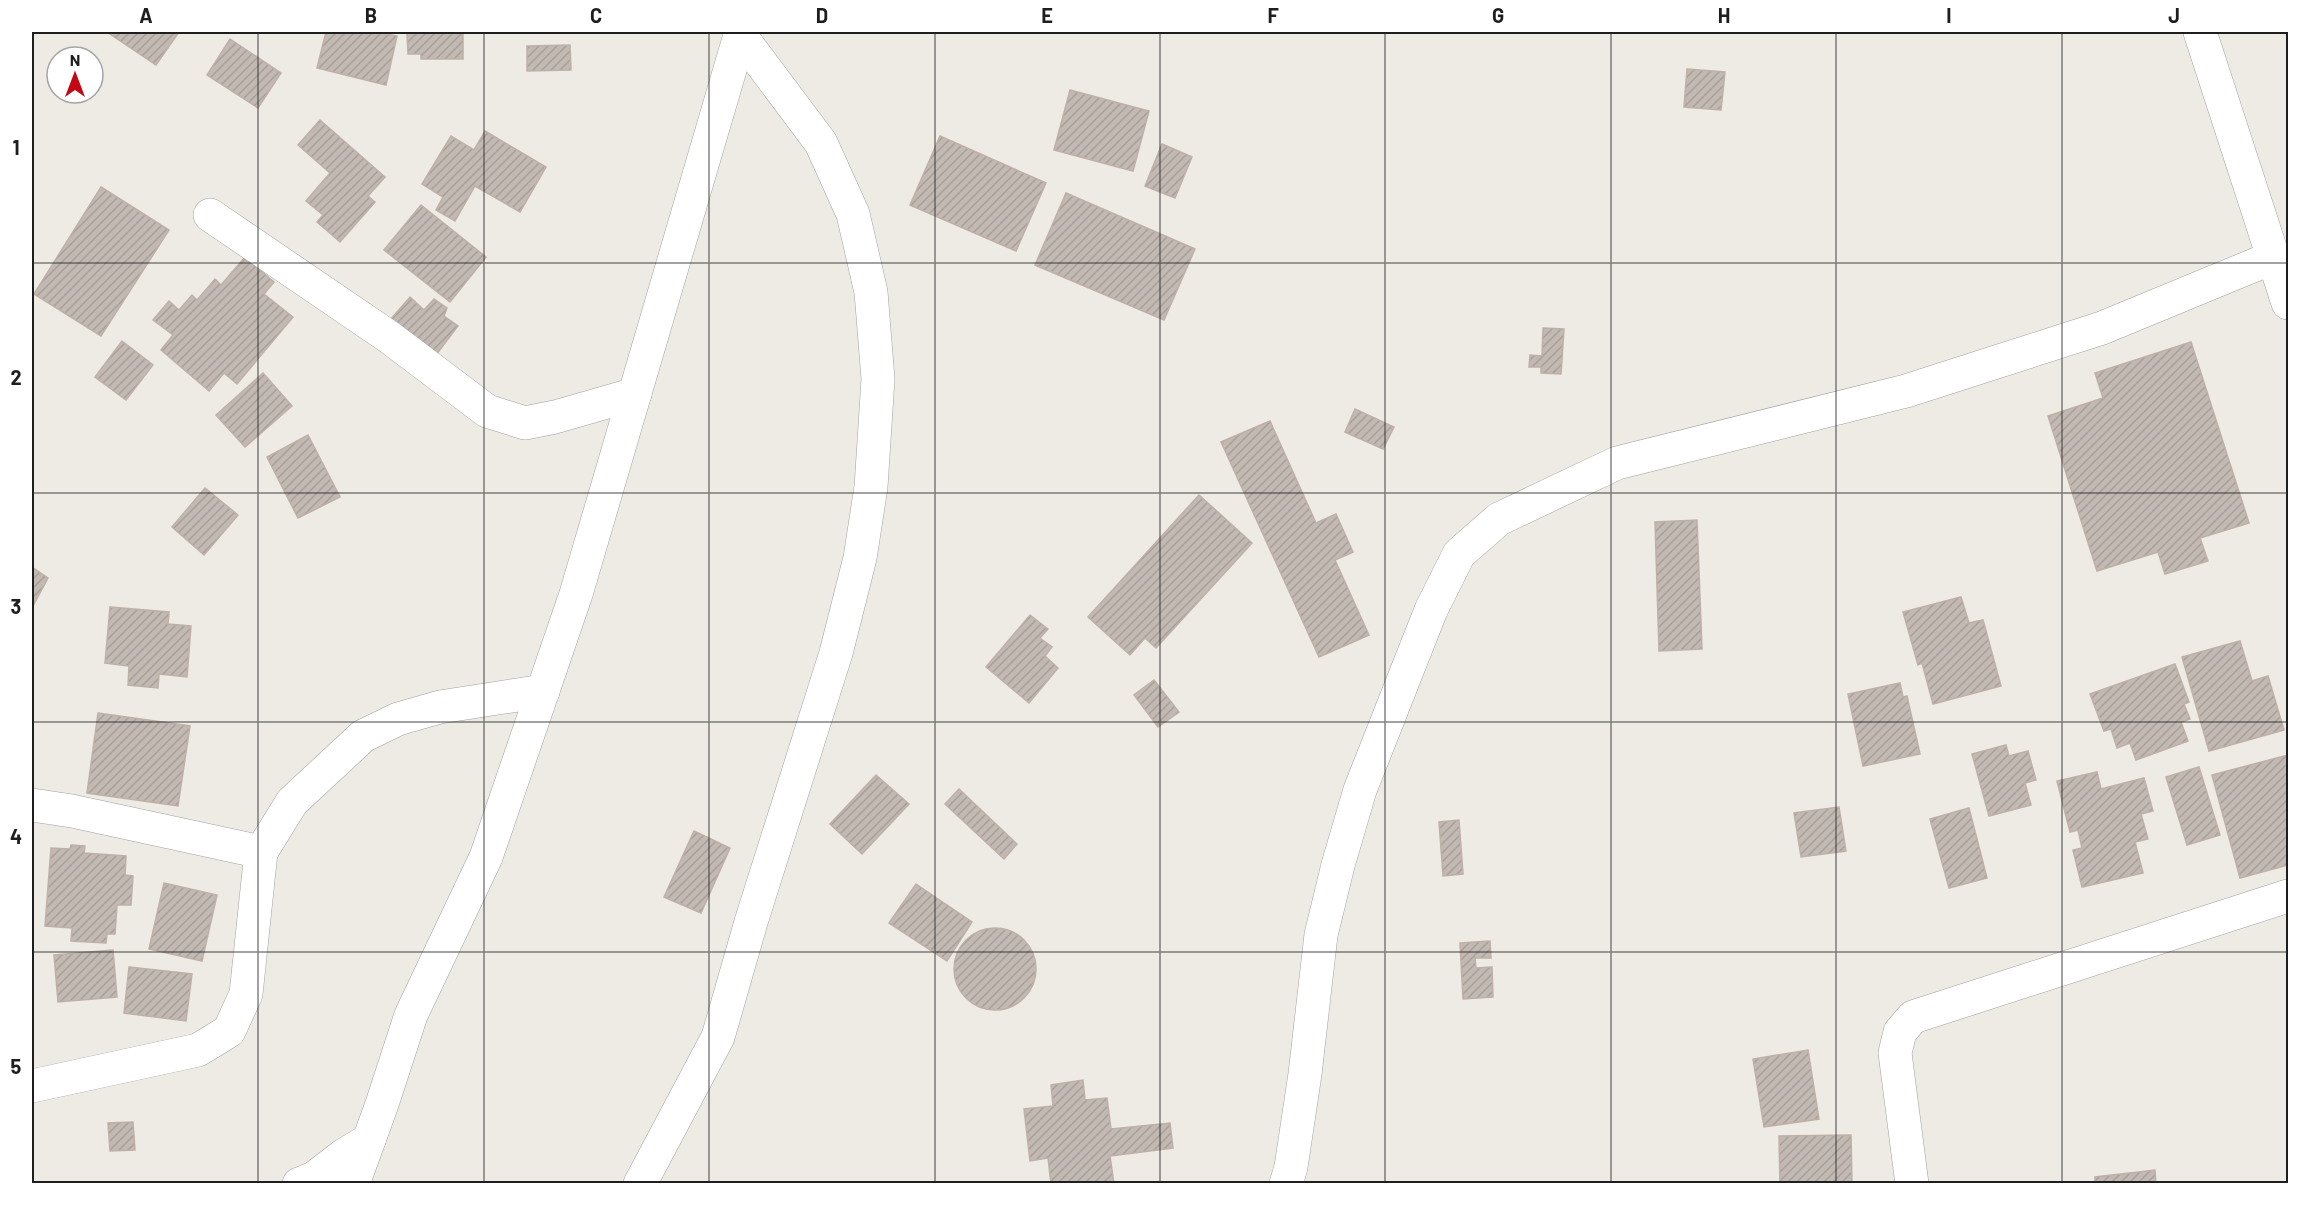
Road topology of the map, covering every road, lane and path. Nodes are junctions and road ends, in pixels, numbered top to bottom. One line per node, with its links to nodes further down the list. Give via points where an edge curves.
1 (2200, 32): 4 (street)
2 (740, 33): 6 (street); 15 (street, via 821,144 853,214 871,292 878,379 871,486 860,558 836,653 718,1036)
3 (210, 214): 6 (street, via 389,337 487,411 525,423)
4 (2274, 257): 5 (street); 16 (street, via 2102,328 1906,391 1617,463 1499,519 1459,554 1431,610 1360,790 1338,865 1321,935 1305,1074)
5 (2289, 303)
6 (635, 394): 7 (street, via 576,594)
7 (543, 690): 9 (street, via 441,707 398,719 363,736 292,802); 12 (street, via 486,857 411,1015)
8 (32, 806): 9 (street)
9 (261, 852): 11 (street, via 246,994 229,1031 198,1050)
10 (2289, 896): 17 (street, via 1913,1017 1900,1032 1895,1053)
11 (32, 1086)
12 (369, 1140): 13 (street); 14 (street)
13 (299, 1184)
14 (353, 1184)
15 (640, 1184)
16 (1286, 1184)
17 (1912, 1184)

